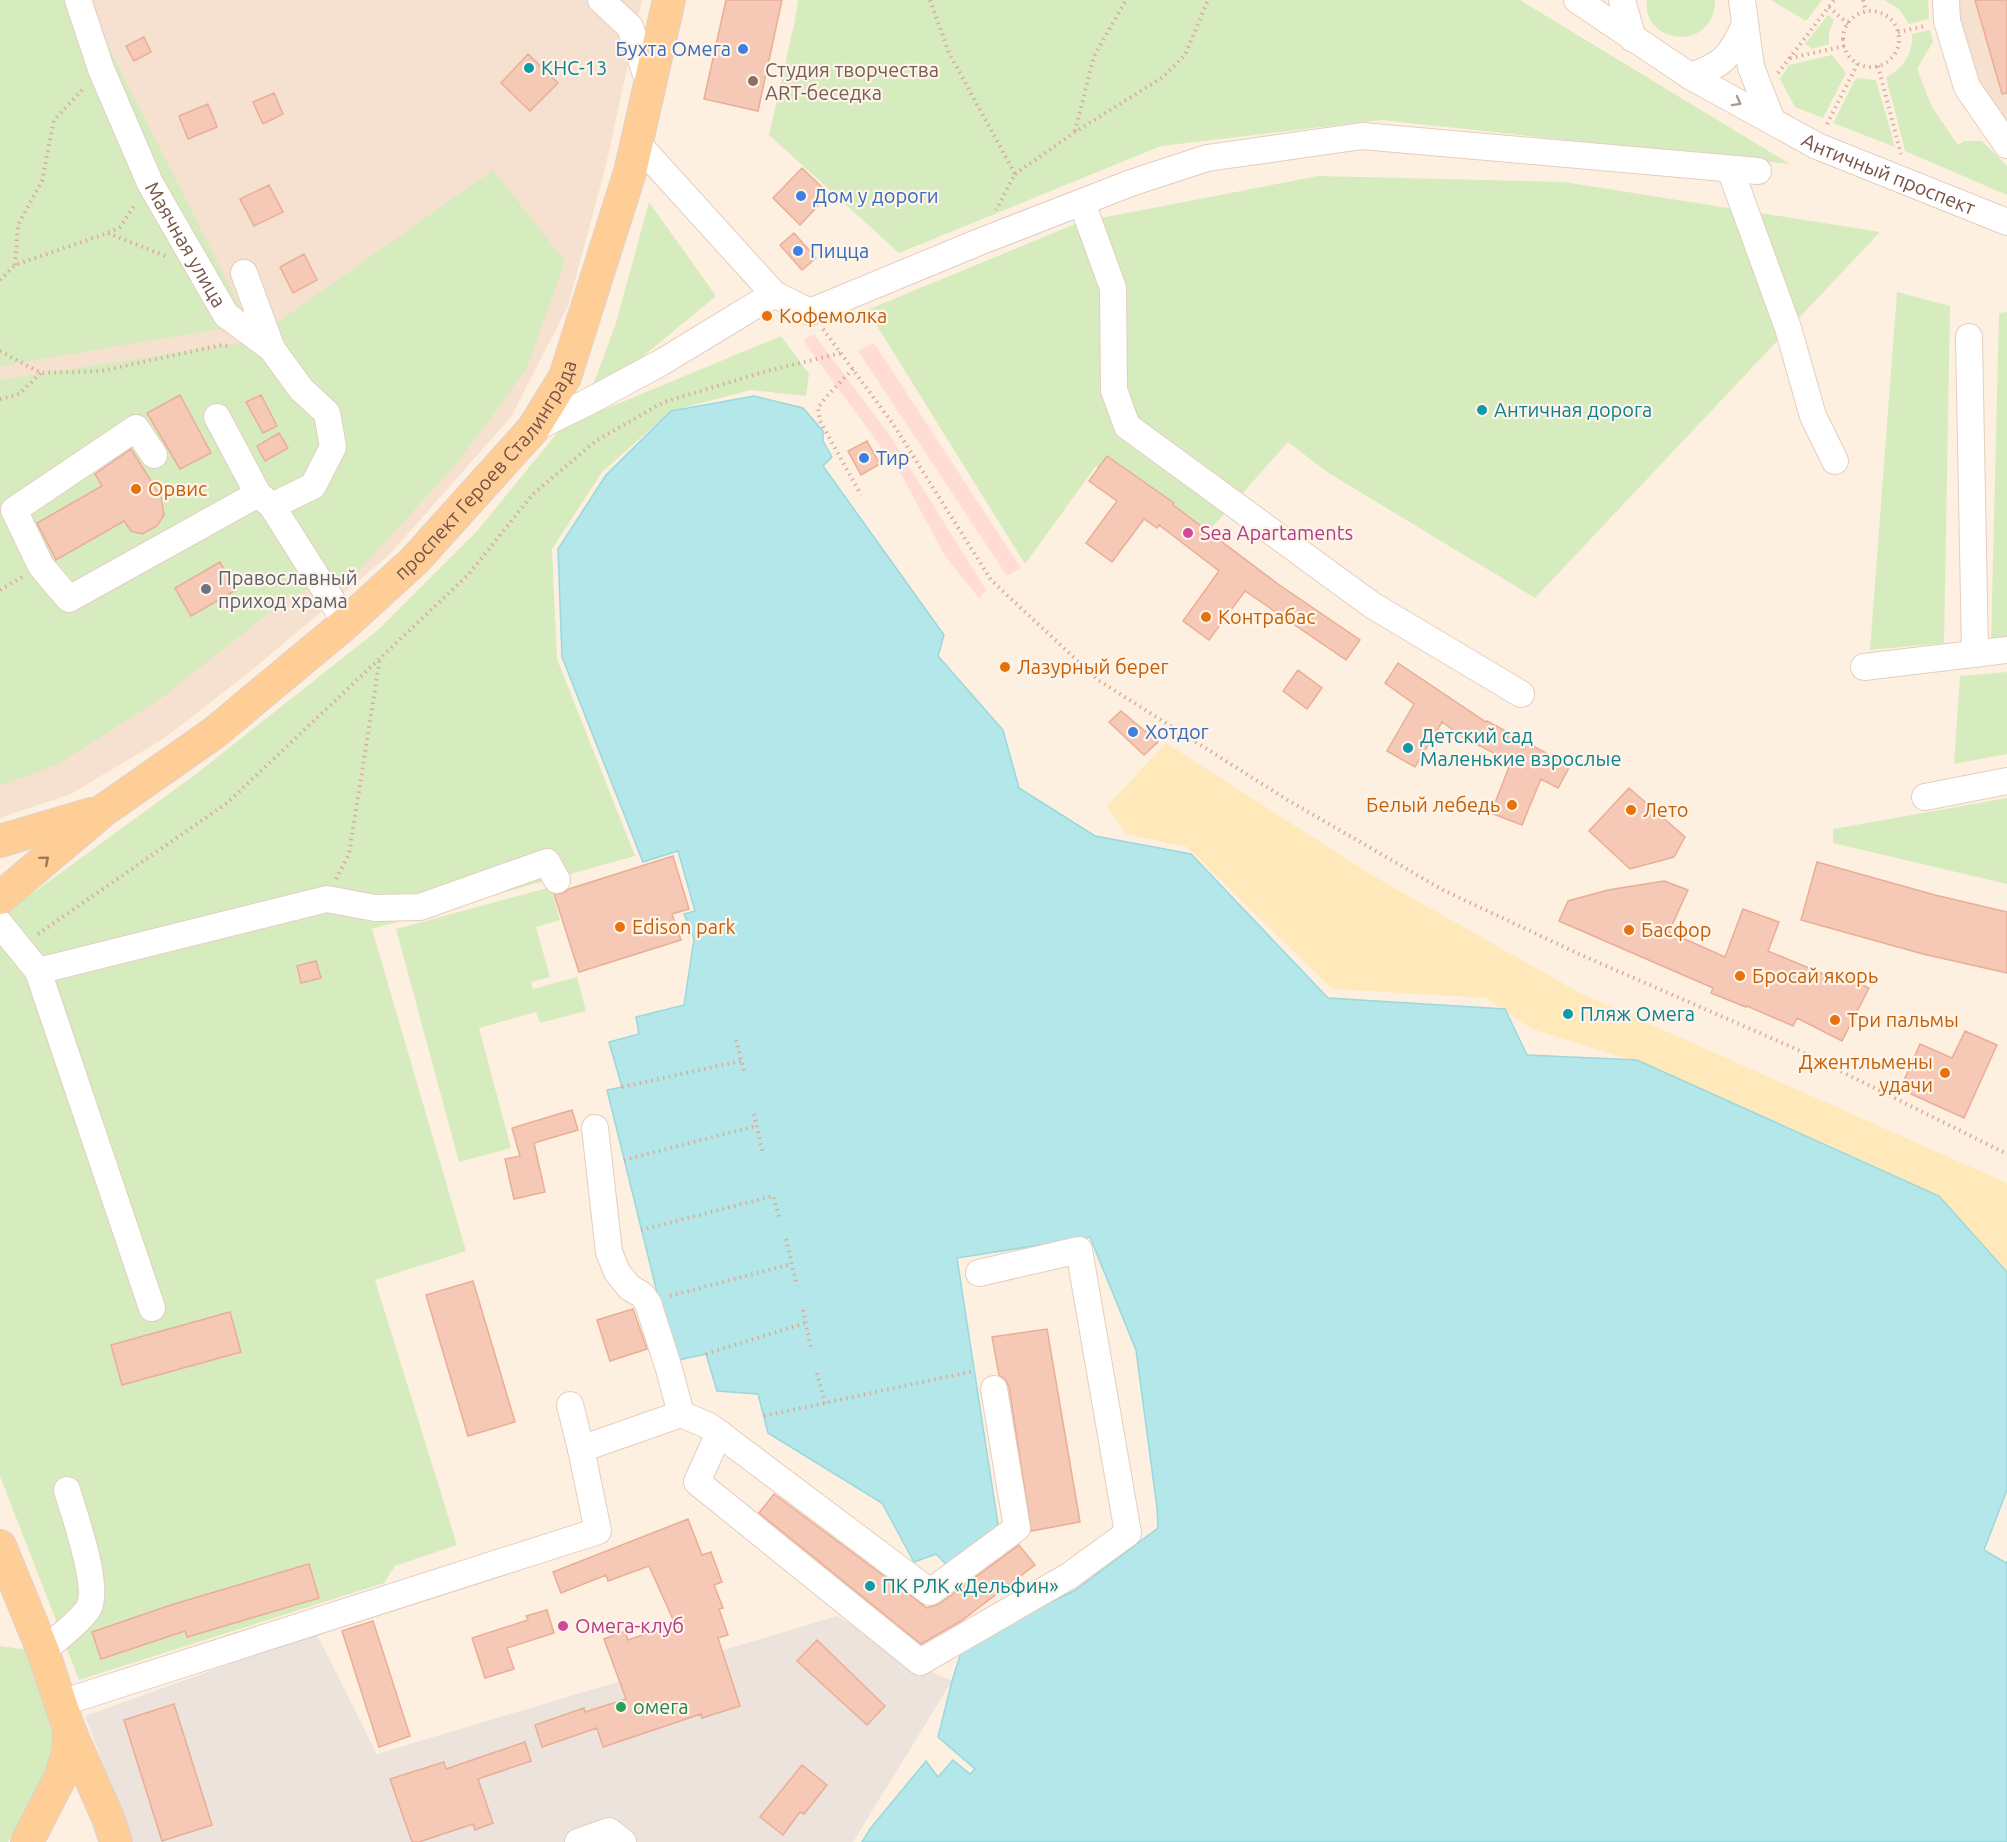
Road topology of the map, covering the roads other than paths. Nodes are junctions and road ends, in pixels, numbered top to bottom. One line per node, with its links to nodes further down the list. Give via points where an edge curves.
1 (78, 0): 22 (street, Маячная улица, via 101,69 150,183 226,315)
2 (601, 0): 11 (street, via 630,27)
3 (669, 0): 11 (main road, проспект Героев Сталинграда)
4 (1577, 0): 9 (street, Античный проспект)
5 (1622, 0): 9 (street)
6 (1742, 0): 8 (street)
7 (1946, 0): 14 (street, via 1947,21 1967,87)
8 (1744, 27): 10 (street, via 1734,49 1722,61); 12 (street, via 1751,67)
9 (1633, 39): 10 (street, Античный проспект)
10 (1690, 76): 12 (street, Античный проспект, one-way to 12)
11 (649, 83): 13 (main road, проспект Героев Сталинграда)
12 (1772, 121): 18 (street, Античный проспект, via 1835,154)
13 (637, 143): 20 (street); 24 (main road, проспект Героев Сталинграда, via 566,377)
14 (2007, 145)
15 (1730, 169): 16 (street); 17 (street, via 1362,136 1207,158); 26 (street, via 1788,328 1813,416)
16 (1758, 171)
17 (1082, 203): 20 (street, via 810,312); 32 (street, via 1113,288 1114,390 1127,426 1372,605)
18 (2007, 222)
19 (244, 273): 22 (street)
20 (774, 294): 24 (street, via 662,362)
21 (1969, 338): 30 (street)
22 (272, 349): 27 (street, Маячная улица, via 301,389 327,413 333,447 313,486)
23 (217, 417): 27 (street)
24 (533, 429): 28 (main road, проспект Героев Сталинграда, via 414,561)
25 (154, 455): 27 (street, Маячная улица, via 136,428 14,510 41,566 69,599)
26 (1835, 460)
27 (265, 500): 28 (street)
28 (346, 623): 35 (main road, проспект Героев Сталинграда, via 214,733)
29 (2007, 650): 30 (street)
30 (1975, 654): 31 (street)
31 (1864, 667)
32 (1521, 694)
33 (2007, 781): 34 (street)
34 (1924, 797)
35 (104, 810): 36 (main road); 38 (main road, one-way to 35)
36 (0, 841)
37 (557, 880): 40 (street, via 547,862 420,907 375,908 327,899)
38 (0, 898)
39 (0, 924): 40 (street)
40 (38, 971): 43 (street)
41 (595, 1128): 46 (street, via 609,1252 617,1272 648,1303)
42 (979, 1273): 47 (street, via 1078,1250 1128,1533 1069,1576 920,1662 697,1482)
43 (152, 1308)
44 (994, 1389): 47 (street, via 1017,1528 930,1592)
45 (570, 1405): 48 (street)
46 (681, 1414): 47 (street); 48 (street)
47 (719, 1433)
48 (581, 1449): 52 (street, via 598,1531)
49 (67, 1490): 51 (street, via 87,1557 92,1594 89,1607)
50 (0, 1546): 51 (main road)
51 (43, 1651): 52 (main road)
52 (65, 1716): 53 (main road, via 68,1752 61,1776); 54 (main road)
53 (43, 1810): 54 (main road, via 60,1798 79,1795 93,1802); 55 (main road)
54 (113, 1831)
55 (27, 1842)
56 (578, 1842): 57 (street, via 609,1831)
57 (623, 1842)

